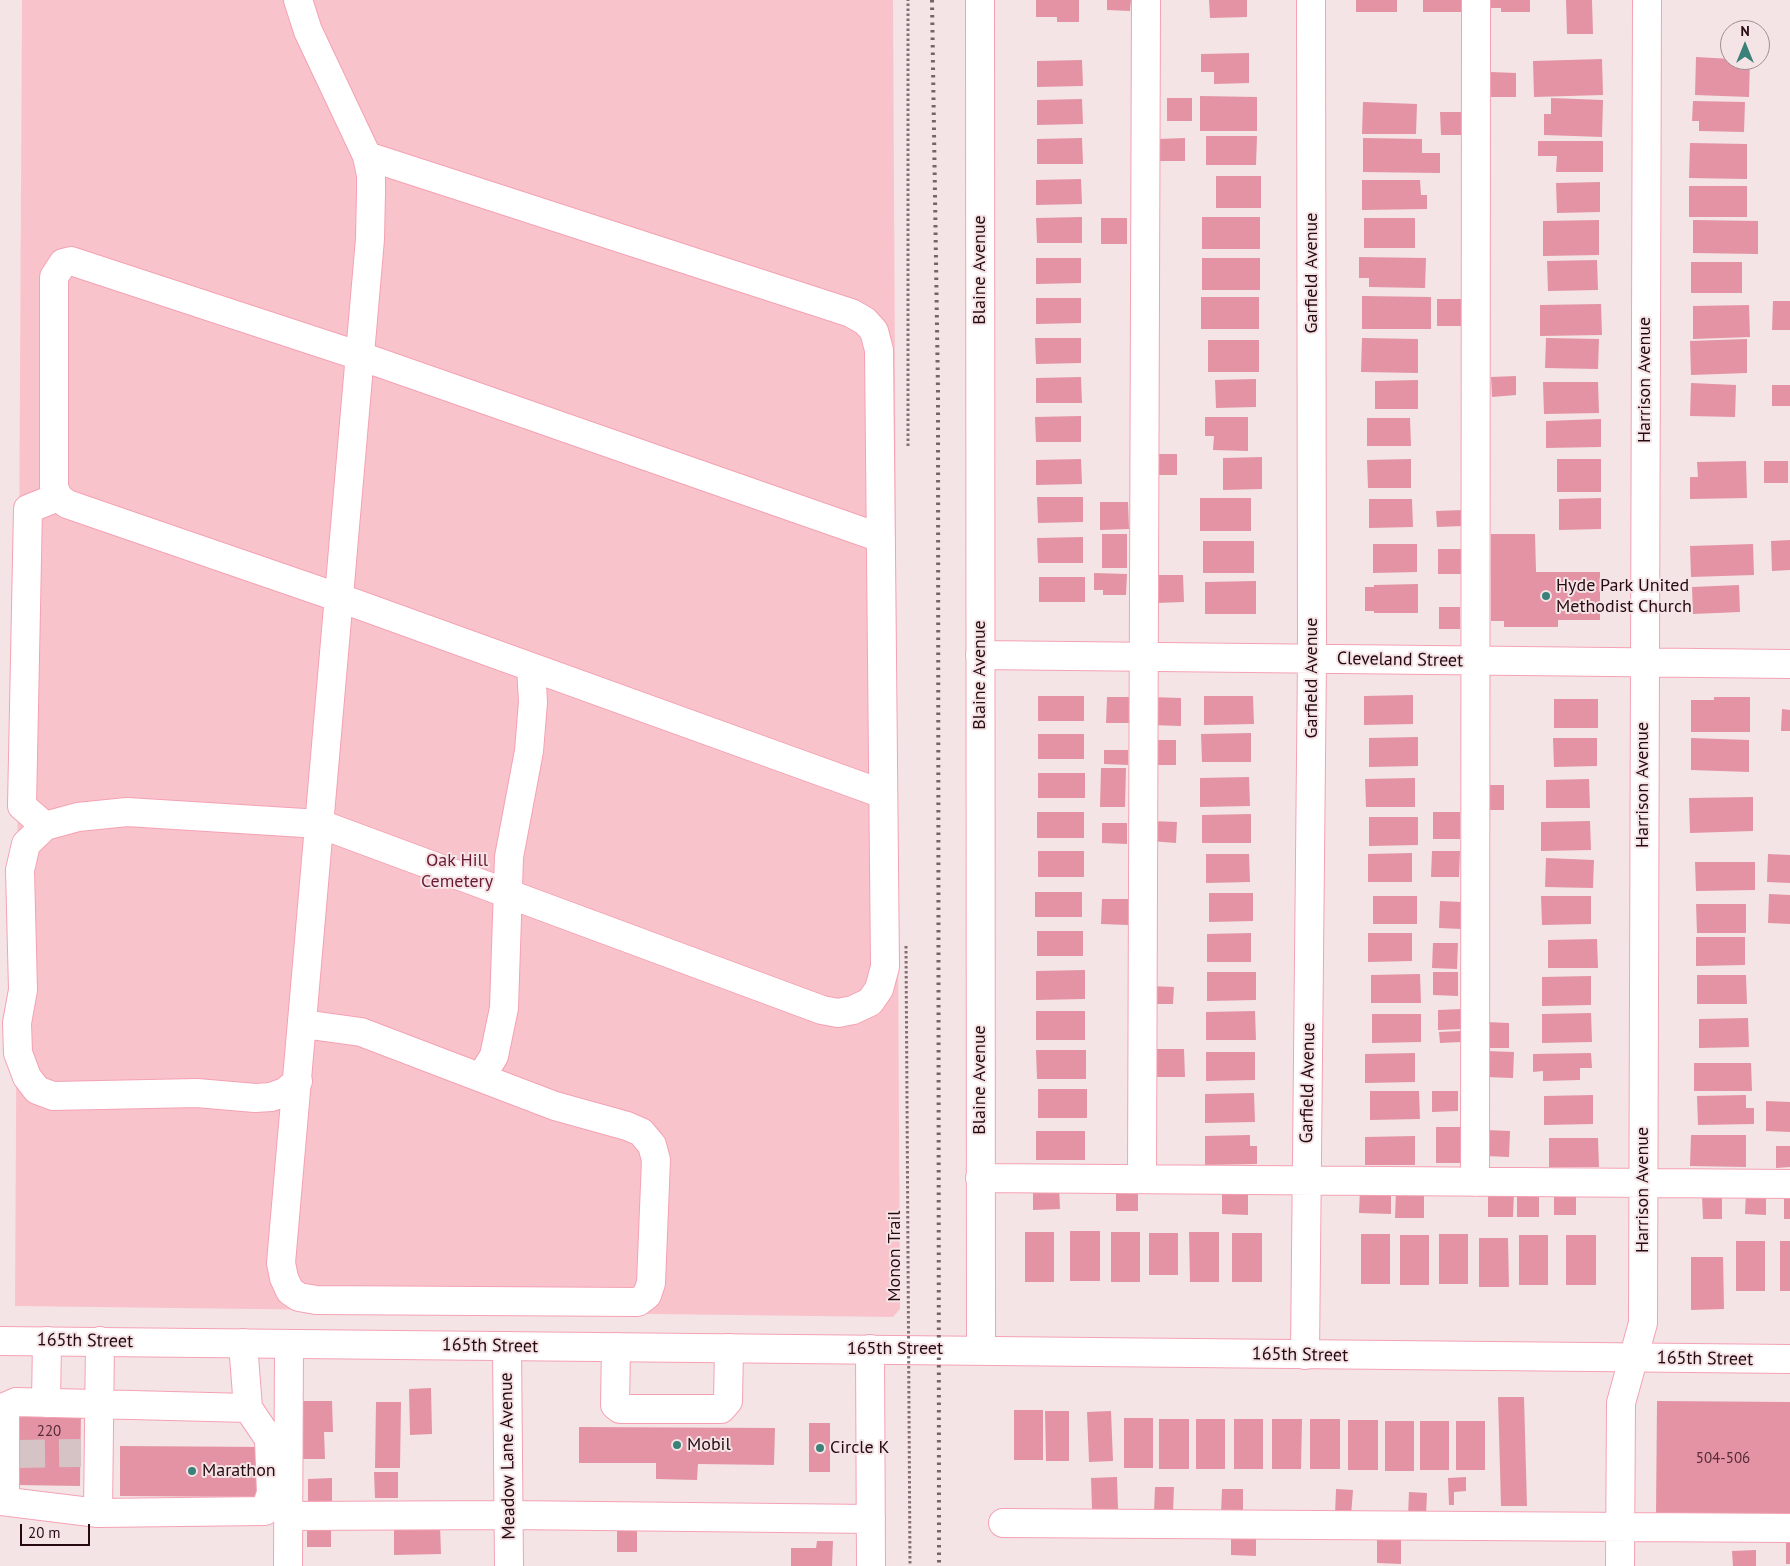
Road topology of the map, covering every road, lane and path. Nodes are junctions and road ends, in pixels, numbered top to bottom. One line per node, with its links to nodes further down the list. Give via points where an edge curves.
1 (298, 0): 7 (street, via 308,31)
2 (980, 0): 12 (street, Blaine Avenue)
3 (1146, 0): 13 (street)
4 (1311, 0): 14 (street, Garfield Avenue)
5 (1476, 0): 15 (street)
6 (1647, 0): 16 (street, Harrison Avenue)
7 (367, 156): 8 (street, via 371,175 370,240); 10 (street, via 851,313 865,321 874,331 879,350)
8 (360, 356): 9 (street, via 72,261 63,263 54,276 53,473); 10 (street); 11 (street)
9 (58, 497): 11 (street, via 67,504); 21 (street, via 28,509 22,806)
10 (881, 538): 19 (street)
11 (340, 598): 18 (street); 20 (street)
12 (980, 655): 13 (street, Cleveland Street); 27 (street, Blaine Avenue)
13 (1143, 657): 14 (street, Cleveland Street); 28 (street)
14 (1312, 659): 15 (street, Cleveland Street); 29 (street, Garfield Avenue)
15 (1477, 660): 16 (street, Cleveland Street); 30 (street)
16 (1643, 662): 17 (street, Cleveland Street); 31 (street, Harrison Avenue)
17 (1790, 664)
18 (532, 667): 19 (street); 22 (street, via 529,751 509,857)
19 (883, 794): 22 (street, via 885,967 879,989 870,1002 854,1010 838,1013 822,1010)
20 (320, 824): 21 (street, via 127,812 78,817); 22 (street); 24 (street)
21 (45, 826): 26 (street, via 26,844 20,870 23,990 17,1022 18,1053 27,1077 37,1090 53,1096 197,1093 255,1098 284,1092)
22 (506, 892): 25 (street, via 504,1008 494,1056)
23 (906, 946): 60 (path, Monon Trail, bridge)
24 (303, 1024): 25 (street, via 361,1032); 26 (street)
25 (481, 1077): 26 (street, via 555,1106 627,1126 641,1132 652,1145 656,1160 651,1283 647,1295 638,1302 299,1298 290,1290 281,1263)
26 (298, 1081)
27 (980, 1178): 28 (street); 42 (street, Blaine Avenue)
28 (1142, 1179): 29 (street)
29 (1306, 1180): 30 (street); 43 (street, Garfield Avenue)
30 (1475, 1182): 31 (street)
31 (1643, 1183): 32 (street); 44 (street, Harrison Avenue, via 1643,1323)
32 (1790, 1184)
33 (0, 1340): 34 (street, 165th Street)
34 (46, 1341): 35 (street, 165th Street); 46 (street)
35 (100, 1342): 36 (street, 165th Street); 47 (street)
36 (243, 1343): 37 (street, 165th Street); 48 (street)
37 (289, 1344): 38 (street, 165th Street); 52 (street)
38 (507, 1346): 39 (street, 165th Street); 51 (street, Meadow Lane Avenue)
39 (616, 1347): 40 (street, 165th Street); 40 (street, via 615,1405 620,1409 721,1409 728,1401)
40 (729, 1348): 41 (street, 165th Street)
41 (870, 1349): 42 (street, 165th Street); 53 (street)
42 (981, 1350): 43 (street, 165th Street)
43 (1305, 1355): 44 (street, 165th Street)
44 (1632, 1358): 45 (street, 165th Street); 55 (street, Harrison Avenue, via 1621,1403)
45 (1790, 1360)
46 (46, 1403): 47 (street); 49 (street, via 16,1402 7,1406 5,1416 11,1454)
47 (100, 1404): 48 (street); 50 (street, via 90,1453)
48 (248, 1408): 50 (street, via 269,1439 272,1493 265,1511)
49 (3, 1501): 50 (street)
50 (98, 1513)
51 (509, 1515): 52 (street); 53 (street); 58 (street, Meadow Lane Avenue)
52 (288, 1516): 57 (street)
53 (871, 1519): 59 (street)
54 (1003, 1523): 55 (street)
55 (1620, 1527): 56 (street); 61 (street, Harrison Avenue)
56 (1790, 1528)
57 (288, 1566)
58 (509, 1566)
59 (871, 1566)
60 (910, 1566)
61 (1620, 1566)

